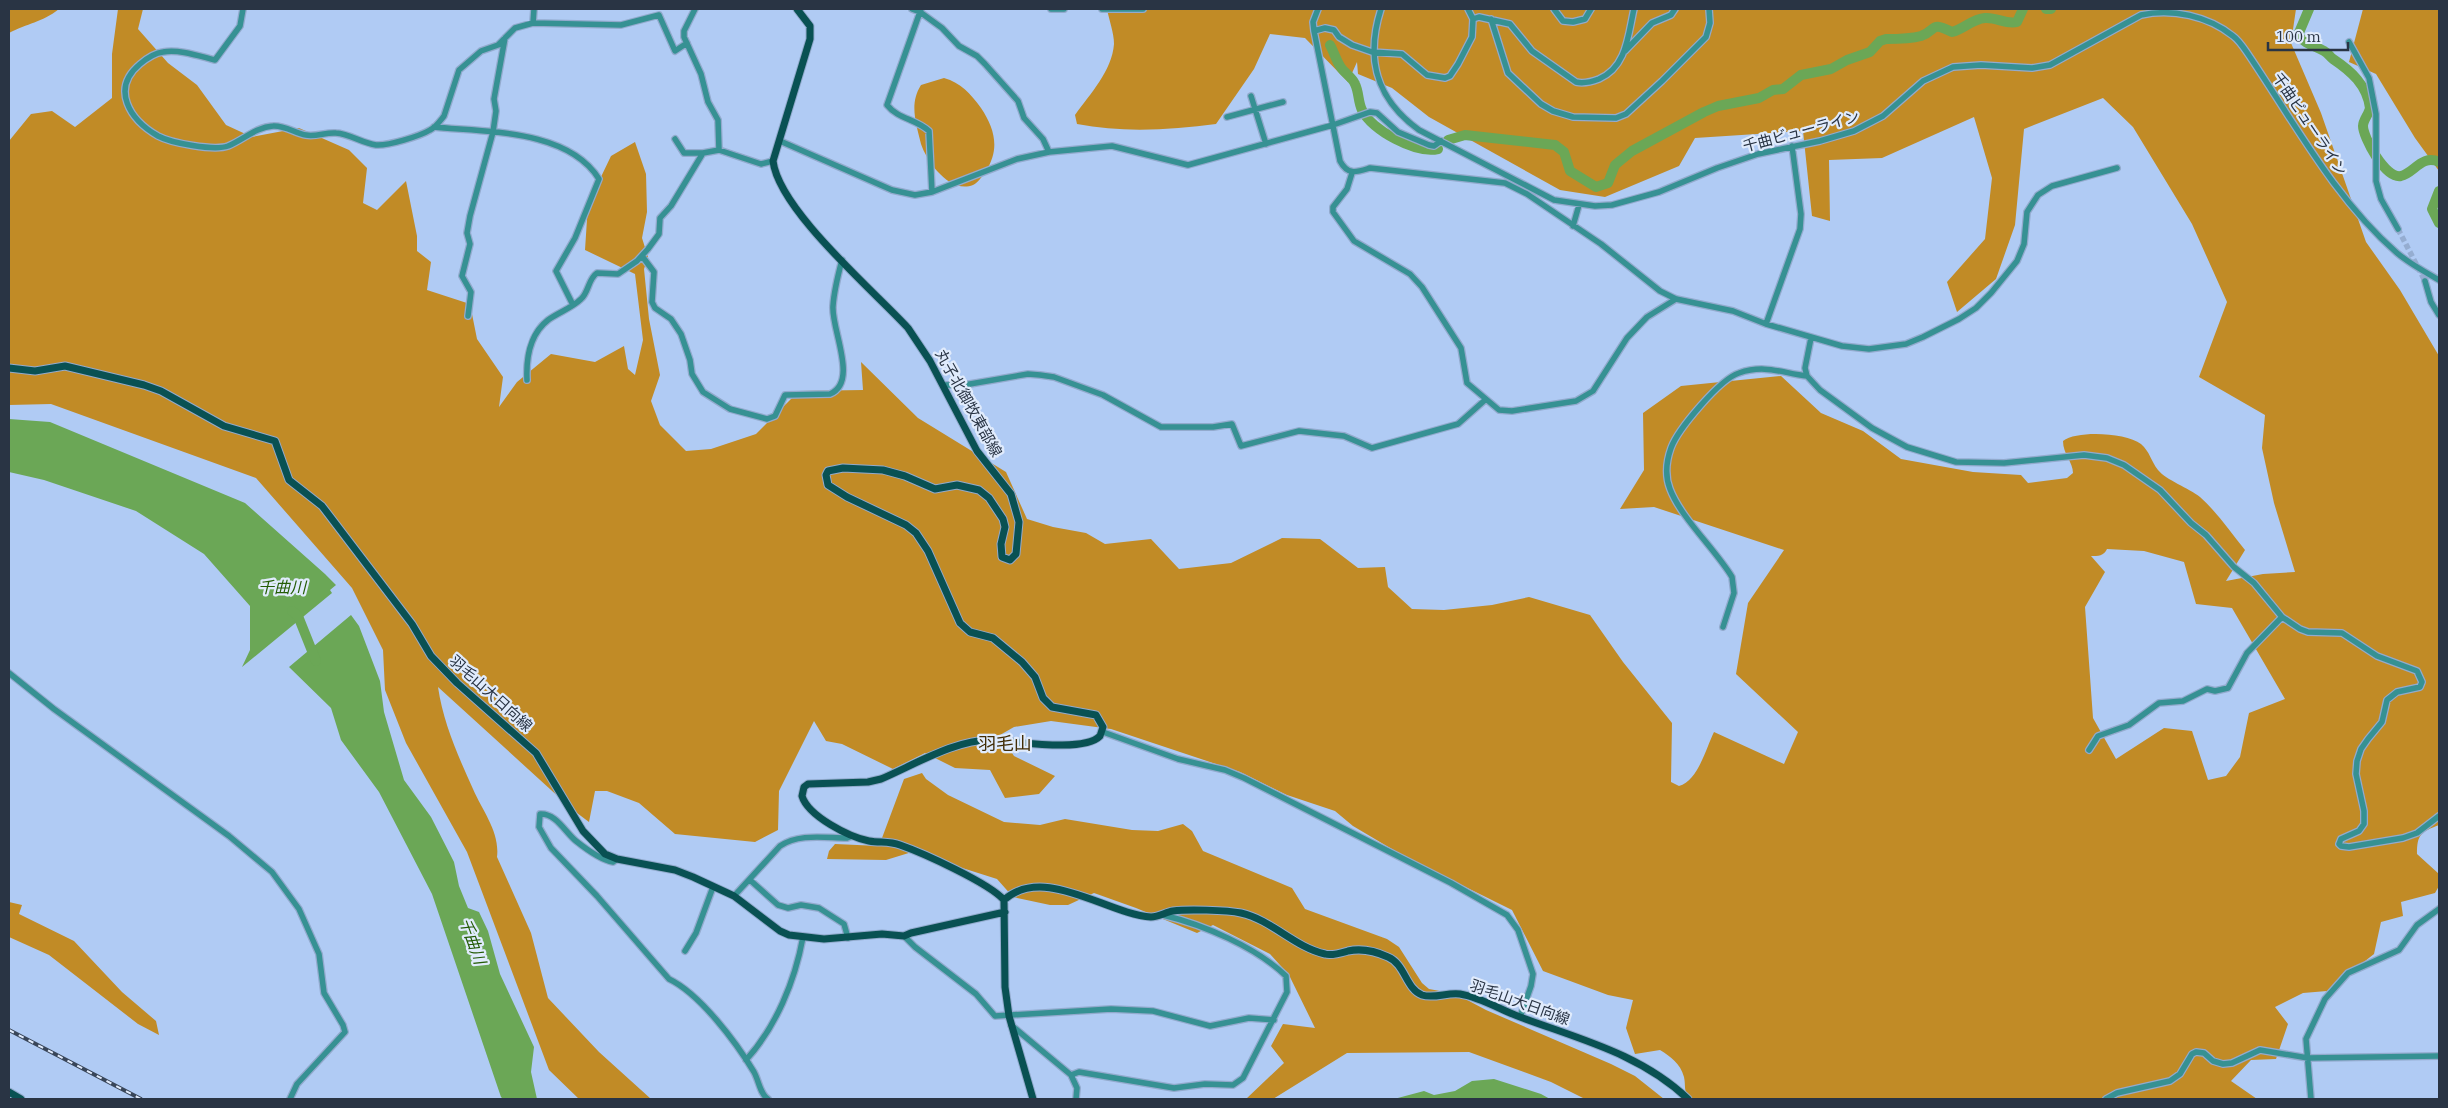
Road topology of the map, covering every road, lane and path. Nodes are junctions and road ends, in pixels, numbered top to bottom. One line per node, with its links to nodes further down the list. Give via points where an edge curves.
1 (243, 9): 33 (street, via 240,26 215,60 160,52 149,57 129,75 123,91 125,98 147,129 168,140 222,148 273,126 309,136 338,133 377,145)
2 (534, 9): 21 (street)
3 (695, 9): 25 (street, via 684,31)
4 (797, 9): 36 (main road, via 810,26 810,39)
5 (912, 9): 18 (street)
6 (1051, 9): 7 (street)
7 (1064, 9)
8 (1102, 9): 9 (street)
9 (1143, 9)
10 (1318, 9): 22 (street, via 1313,22)
11 (1381, 9): 26 (street, 千曲ビューライン)
12 (1468, 9): 19 (street)
13 (1554, 9): 14 (street, via 1563,21 1573,22 1585,19)
14 (1590, 9)
15 (1634, 9): 27 (street)
16 (1675, 9): 27 (street, via 1671,15 1652,23)
17 (1709, 9): 20 (street, via 1706,37 1626,114 1616,118 1573,117 1541,104 1508,73)
18 (921, 10): 41 (street, via 959,46 985,64 1018,101 1024,118 1043,139); 46 (street, via 887,105 929,131)
19 (1472, 19): 20 (street); 26 (street, via 1472,37 1458,64 1445,78 1427,75 1402,54)
20 (1491, 19): 27 (street, via 1510,24 1532,51 1583,84 1606,76 1620,64)
21 (533, 23): 23 (street, via 515,28); 25 (street, via 621,25 659,15 675,51)
22 (1314, 31): 26 (street, via 1334,30 1352,45); 32 (street)
23 (505, 38): 33 (street, via 498,45 481,51 460,70 444,116); 34 (street, via 494,99)
24 (2349, 42): 49 (street, via 2369,78 2376,114 2376,181)
25 (687, 43): 40 (street, via 701,74 708,102 718,120)
26 (1372, 52): 37 (street, 千曲ビューライン, via 1377,75 1393,106 1408,122)
27 (1624, 52)
28 (1251, 96): 30 (street)
29 (1283, 102): 30 (street)
30 (1255, 109): 31 (street); 38 (street)
31 (1227, 117)
32 (1333, 125): 37 (street, via 1367,113 1377,113 1398,132 1429,145); 38 (street); 45 (street, via 1340,161)
33 (434, 127): 34 (street)
34 (493, 132): 55 (street, via 540,140 555,146 590,168 598,179 575,238 556,271); 57 (street, via 467,233 470,244 462,276 471,292)
35 (675, 139): 42 (street, via 684,153)
36 (780, 140): 43 (main road); 46 (street, via 892,190 915,196)
37 (1441, 142): 47 (street, 千曲ビューライン, via 1536,192)
38 (1266, 144): 41 (street, via 1188,165 1112,146)
39 (1792, 146): 47 (street, 千曲ビューライン, via 1717,168 1640,199 1604,206); 52 (street, 千曲ビューライン, via 1835,137 1871,124 1923,81 1953,67 1981,64 2032,68 2050,65 2141,15 2174,13 2197,17 2234,36 2338,188 2399,254); 58 (street, via 1800,229)
40 (719, 150): 42 (street); 43 (street, via 761,164)
41 (1049, 152): 46 (street, via 1017,159)
42 (703, 153): 50 (street, via 660,218 659,234)
43 (773, 161): 51 (main road, 丸子北御牧東部線, via 788,198)
44 (2117, 168): 59 (street, via 2052,186 2038,195 2027,212 2024,244 2017,261 1991,293 1959,320 1923,337 1883,349 1856,349)
45 (1352, 173): 48 (street, via 1370,168 1504,183 1527,194); 64 (street, via 1347,189 1333,206 1333,212 1354,241 1410,274 1422,287 1461,348 1467,383)
46 (932, 192)
47 (1579, 205): 48 (street)
48 (1573, 226): 54 (street, via 1615,254 1660,291)
49 (2398, 229)
50 (642, 256): 51 (street, via 654,272 651,296 655,308 671,319 681,334 692,374 703,392 730,409 768,420 775,416 785,395 830,394 840,386 843,370 833,307); 55 (street, via 618,274 597,273 582,299)
51 (842, 260): 63 (main road, 丸子北御牧東部線, via 915,336)
52 (2439, 280)
53 (2425, 281): 56 (street, via 2431,302)
54 (1676, 299): 58 (street, via 1733,311); 64 (street, via 1647,317 1627,338 1587,396 1576,401 1512,411 1498,410)
55 (573, 305): 62 (street, via 548,320 533,342 526,363)
56 (2439, 314)
57 (468, 316)
58 (1766, 324): 59 (street)
59 (1811, 338): 61 (street, via 1804,368)
60 (9, 368): 72 (main road, 羽毛山大日向線, via 35,370 65,366 144,385 224,426 275,441 289,480 322,506 412,624 430,656 536,752 583,831 605,854)
61 (1807, 376): 65 (street, via 1864,424 1925,454 1974,463 2084,454 2124,465 2160,490 2234,567 2254,583); 66 (street, via 1771,369 1733,375 1713,391 1671,448 1666,476 1674,499 1732,577 1734,592)
62 (527, 380)
63 (943, 384): 64 (street, via 974,384 1028,374 1054,378 1103,395 1161,427 1232,424 1240,446 1299,432 1344,436 1372,448 1458,424); 68 (main road, 丸子北御牧東部線, via 977,451 1014,501 1019,533 1013,559 1002,557 1003,520 992,502 979,490 956,485 935,489 892,472 843,468 828,471 828,485 910,528 928,550 960,623 970,632 993,638 1022,662 1052,707 1096,715 1102,722)
64 (1485, 400)
65 (2282, 617): 69 (street, via 2247,653 2228,688 2207,689 2184,701 2159,703 2129,725 2098,736); 70 (street, via 2300,630 2342,633 2377,656 2417,671 2422,682 2420,687 2397,692 2387,700 2382,722 2361,749 2356,774 2364,824 2360,831 2339,844 2349,847 2402,838 2417,833)
66 (1723, 627)
67 (9, 673): 94 (street, via 230,836 272,872 299,909 319,954 324,993 345,1032 297,1084)
68 (1103, 732): 71 (main road, via 1090,743 974,741 881,779 814,783 804,787 802,796 812,812); 85 (street, via 1244,778 1507,914 1518,930 1533,974)
69 (2089, 750)
70 (2439, 816)
71 (852, 836): 73 (street, via 788,841); 76 (main road, via 907,847 992,889)
72 (617, 859): 74 (main road, 羽毛山大日向線, via 675,870); 90 (street, via 607,861 576,841 554,818 540,814 539,827 551,848 669,979 680,984 720,1026)
73 (750, 880): 75 (street); 82 (street, via 778,905 819,908 844,924)
74 (713, 887): 75 (main road, 羽毛山大日向線); 83 (street)
75 (734, 896): 81 (main road, 羽毛山大日向線, via 780,931)
76 (1004, 900): 78 (main road); 79 (main road, 羽毛山大日向線, via 1014,891 1039,887 1077,894 1137,914)
77 (2439, 909): 89 (street, via 2417,925 2398,950 2348,973 2325,999 2309,1033 2306,1044)
78 (1006, 912): 80 (main road, 羽毛山大日向線); 84 (main road, via 1005,987)
79 (1163, 915): 85 (main road, 羽毛山大日向線, via 1183,911 1241,913 1314,951 1328,955 1360,949 1390,957 1400,966 1414,990 1422,994 1460,994); 86 (street, via 1236,943 1276,966 1286,976 1288,984)
80 (904, 936): 82 (main road, 羽毛山大日向線, via 882,934); 84 (street, via 976,994 995,1016)
81 (803, 937): 82 (main road, 羽毛山大日向線); 90 (street, via 799,961 774,1022)
82 (848, 938)
83 (686, 951)
84 (1010, 1016): 86 (street, via 1111,1009 1153,1011 1210,1026 1249,1018); 87 (main road)
85 (1520, 1018): 98 (main road, 羽毛山大日向線, via 1636,1061 1669,1081)
86 (1274, 1020): 91 (street, via 1243,1078 1233,1085 1174,1088 1079,1072)
87 (1011, 1025): 91 (street); 96 (main road)
88 (2439, 1056): 89 (street)
89 (2308, 1058): 99 (street, via 2260,1050 2223,1064 2196,1052 2170,1082 2117,1093); 100 (street)
90 (746, 1060): 95 (street, via 764,1097)
91 (1071, 1075): 97 (street, via 1077,1088)
92 (9, 1092): 93 (main road)
93 (21, 1099)
94 (290, 1099)
95 (768, 1099)
96 (1033, 1099)
97 (1076, 1099)
98 (1688, 1099)
99 (2106, 1099)
100 (2312, 1099)

